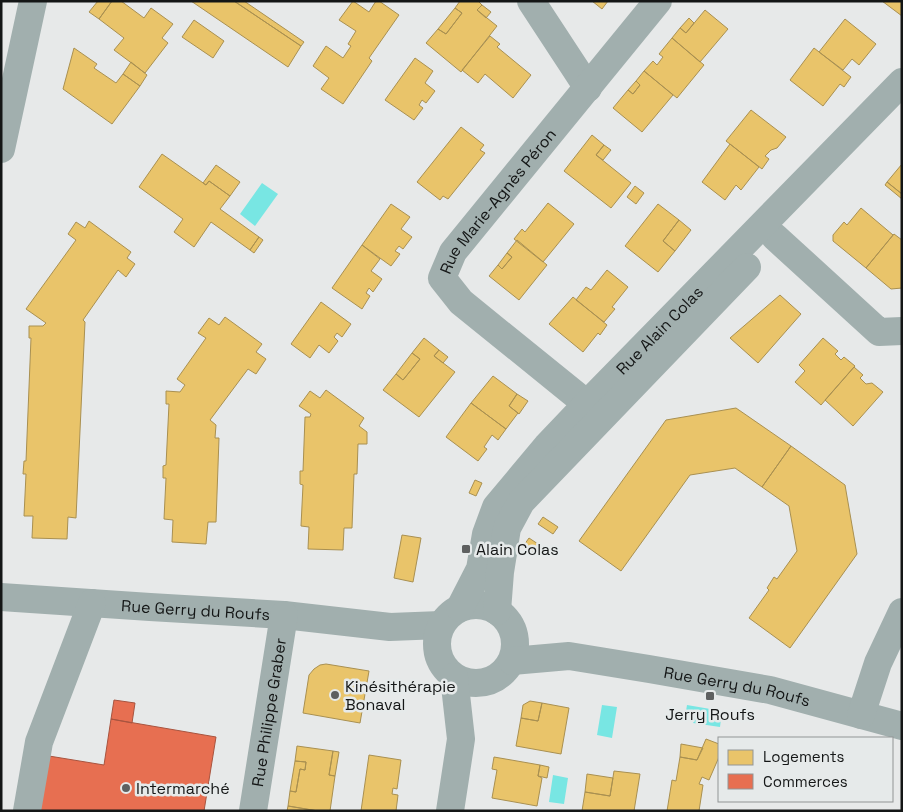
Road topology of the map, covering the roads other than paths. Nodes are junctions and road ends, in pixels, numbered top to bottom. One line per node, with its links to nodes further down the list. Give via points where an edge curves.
1 (33, 1): 7 (street)
2 (531, 1): 5 (street)
3 (658, 1): 5 (street, Rue Marie-Agnès Péron)
4 (902, 82): 10 (street, Rue Alain Colas)
5 (588, 88): 10 (street, Rue Marie-Agnès Péron, via 453,252 442,278 461,302)
6 (902, 109): 8 (street, Rue Alain Colas)
7 (1, 149)
8 (775, 237): 9 (street, via 879,332); 15 (street, Rue Alain Colas, via 522,502 507,528 500,572)
9 (902, 331)
10 (587, 404): 16 (street, Rue Alain Colas, via 496,507 486,534 480,569)
11 (1, 597): 12 (street, Rue Gerry du Roufs)
12 (92, 603): 14 (street, Rue Gerry du Roufs); 24 (street, via 39,742)
13 (902, 612): 21 (street, via 878,663)
14 (284, 615): 16 (street, Rue Gerry du Roufs, via 390,627); 25 (street, Rue Philippe Graber)
15 (504, 620): 16 (street, via 485,606 472,605); 17 (street, Rue Gerry du Roufs); 18 (street, via 515,639)
16 (446, 628): 19 (street, via 443,665)
17 (569, 656): 18 (street, Rue Gerry du Roufs); 21 (street, Rue Gerry du Roufs, via 770,690)
18 (512, 660): 20 (street, via 497,678)
19 (454, 677): 20 (street, via 475,684); 23 (street)
20 (486, 682): 23 (street)
21 (861, 715): 22 (street, Rue Gerry du Roufs)
22 (902, 726)
23 (461, 738): 26 (street)
24 (26, 811)
25 (252, 811)
26 (450, 811)

